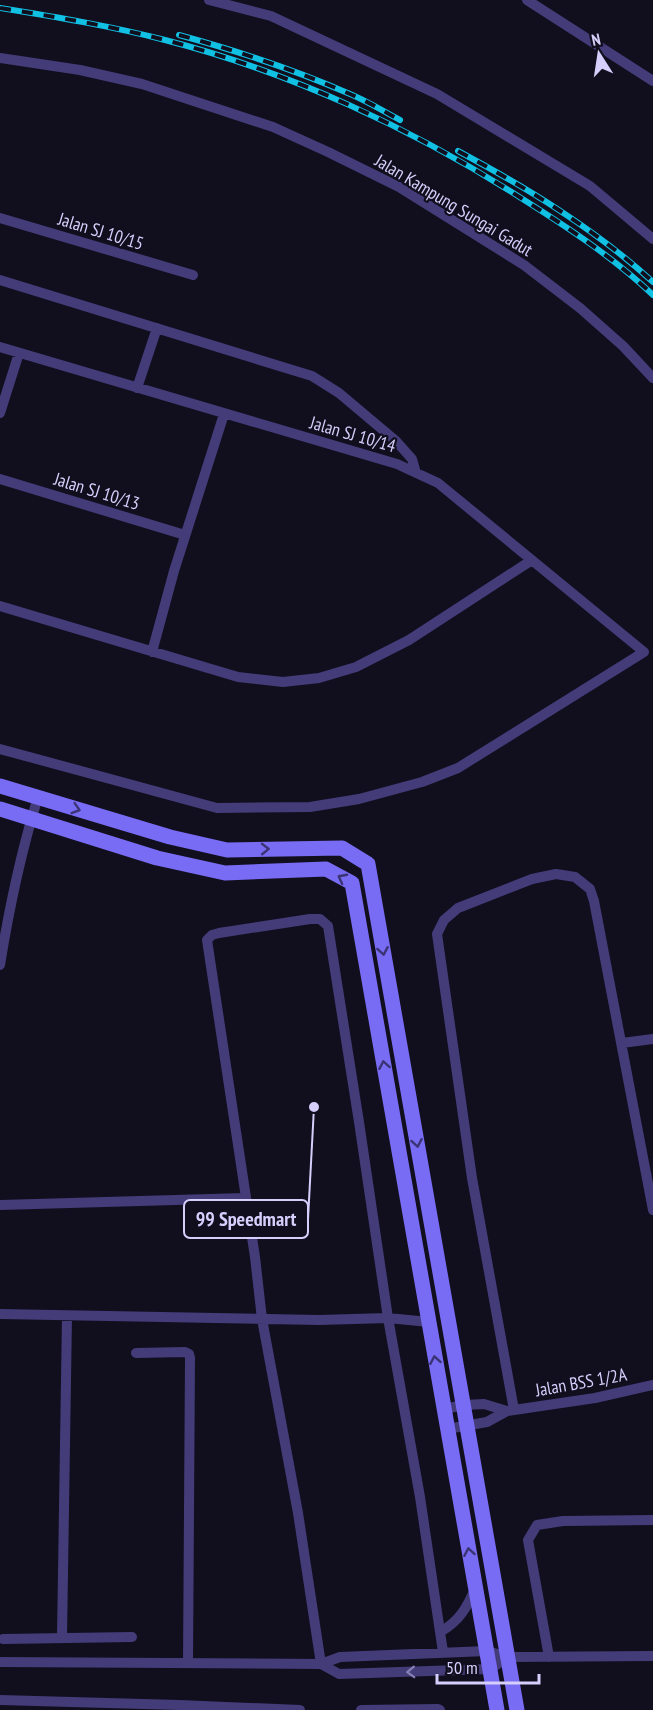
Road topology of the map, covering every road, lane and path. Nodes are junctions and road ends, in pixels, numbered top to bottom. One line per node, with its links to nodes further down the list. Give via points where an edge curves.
1 (209, 0): 6 (street, via 271,16 437,94 590,186)
2 (526, 0): 4 (street)
3 (0, 58): 12 (street, Jalan Kampung Sungai Gadut, via 142,84 273,127 328,152 399,187 524,265 580,308)
4 (653, 81)
5 (0, 218): 7 (street, Jalan SJ 10/15)
6 (653, 239)
7 (193, 275)
8 (0, 280): 9 (street)
9 (157, 328): 13 (street); 16 (street, via 312,376 339,393 396,441 412,459)
10 (0, 347): 11 (street, Jalan SJ 10/14)
11 (19, 353): 13 (street, Jalan SJ 10/14); 14 (street)
12 (653, 378)
13 (137, 388): 15 (street, Jalan SJ 10/14)
14 (0, 413)
15 (224, 414): 16 (street, Jalan SJ 10/14, via 398,464); 18 (street)
16 (416, 473): 19 (street, Jalan SJ 10/14, via 438,483)
17 (0, 479): 18 (street, Jalan SJ 10/13)
18 (185, 535): 21 (street)
19 (532, 560): 21 (street, via 410,640 356,667 319,678 283,682 238,677); 22 (street, Jalan SJ 10/14, via 644,652 458,768 422,782 310,807 217,808)
20 (0, 606): 21 (street)
21 (152, 652)
22 (0, 749)
23 (0, 786): 24 (street)
24 (38, 797): 26 (street); 40 (street, one-way to 40, via 227,850 342,848 368,864)
25 (0, 809): 26 (street)
26 (32, 819): 27 (street); 37 (street, one-way to 26, via 352,883 326,869 225,873 157,858)
27 (0, 959)
28 (653, 1039): 29 (street)
29 (622, 1043): 32 (street); 42 (street, via 594,902 590,889 574,877 556,874 532,879 458,908 444,920 437,934)
30 (245, 1198): 31 (street); 35 (street, via 207,940 212,935 260,926 320,919 328,926); 36 (street)
31 (0, 1205)
32 (653, 1210)
33 (0, 1314): 34 (street)
34 (67, 1316): 36 (street); 48 (street)
35 (388, 1318): 36 (street); 37 (street); 47 (street)
36 (262, 1319): 58 (street)
37 (429, 1322): 41 (street, one-way to 37)
38 (136, 1353): 57 (street, via 185,1352 190,1358)
39 (653, 1385): 42 (street, Jalan BSS 1/2A)
40 (464, 1405): 41 (street); 42 (street, via 484,1404); 43 (street)
41 (444, 1409): 44 (street)
42 (510, 1410): 43 (street, via 487,1422)
43 (468, 1425): 44 (street); 54 (street)
44 (447, 1429): 46 (street, one-way to 44)
45 (653, 1520): 55 (street, via 537,1525 528,1540)
46 (476, 1587): 47 (street, via 461,1617); 51 (street)
47 (440, 1632): 52 (street)
48 (62, 1637): 49 (street); 50 (street)
49 (132, 1637)
50 (3, 1639)
51 (487, 1651): 52 (street); 54 (street); 59 (street)
52 (443, 1652): 58 (street, via 340,1657)
53 (653, 1656): 55 (street)
54 (508, 1657): 55 (street); 59 (street); 66 (street)
55 (549, 1657)
56 (0, 1662): 57 (street)
57 (188, 1663): 58 (street)
58 (321, 1664): 59 (street, one-way to 58, via 339,1674)
59 (490, 1670): 65 (street)
60 (0, 1700): 61 (street)
61 (179, 1707): 62 (street)
62 (300, 1710)
63 (361, 1710): 64 (street)
64 (440, 1710)
65 (497, 1710)
66 (517, 1710)

